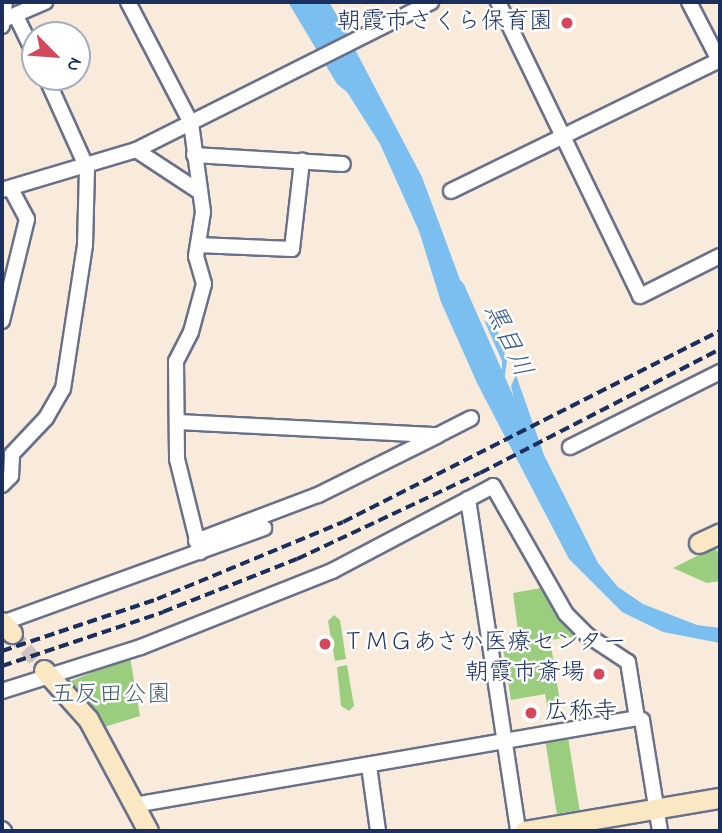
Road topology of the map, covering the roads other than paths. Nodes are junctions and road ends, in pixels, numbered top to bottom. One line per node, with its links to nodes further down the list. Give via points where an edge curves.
1 (5, 2): 7 (street)
2 (45, 2): 7 (street)
3 (128, 2): 11 (street)
4 (431, 2): 11 (street)
5 (499, 2): 12 (street)
6 (689, 2): 9 (street)
7 (7, 21): 8 (street)
8 (21, 38)
9 (720, 60): 12 (street)
10 (52, 91): 17 (street)
11 (191, 123): 13 (street); 14 (street)
12 (563, 137): 20 (street); 22 (street, via 640,296)
13 (136, 150): 17 (street); 19 (street)
14 (194, 155): 15 (street); 19 (street)
15 (302, 161): 16 (street); 21 (street, via 292,249)
16 (343, 164)
17 (87, 168): 18 (street); 30 (street, via 85,245 63,389 46,418 12,454 11,476)
18 (7, 189): 23 (street, via 27,219)
19 (197, 190): 21 (street, via 203,212)
20 (451, 191)
21 (198, 245): 27 (street, via 204,284 191,332 176,361)
22 (720, 256)
23 (6, 288): 24 (street)
24 (2, 321)
25 (720, 372): 29 (street)
26 (471, 418): 28 (street)
27 (178, 422): 28 (street); 35 (street, via 177,459)
28 (438, 435): 35 (street, via 318,495)
29 (570, 447)
30 (2, 485)
31 (468, 499): 37 (street, via 332,571 141,648); 39 (street, via 493,486 566,614 587,635 628,662); 40 (street)
32 (264, 528): 35 (street)
33 (720, 533): 34 (street)
34 (699, 543)
35 (198, 547): 36 (street)
36 (5, 626)
37 (47, 673): 38 (street); 43 (street, via 88,719)
38 (2, 691)
39 (638, 718): 40 (street); 44 (street, via 642,720)
40 (501, 739): 41 (street); 47 (street)
41 (369, 766): 43 (street); 46 (street)
42 (720, 798): 44 (street)
43 (134, 805): 45 (street)
44 (656, 808): 48 (street); 49 (street)
45 (148, 831)
46 (378, 831)
47 (518, 831)
48 (524, 831)
49 (660, 831)

